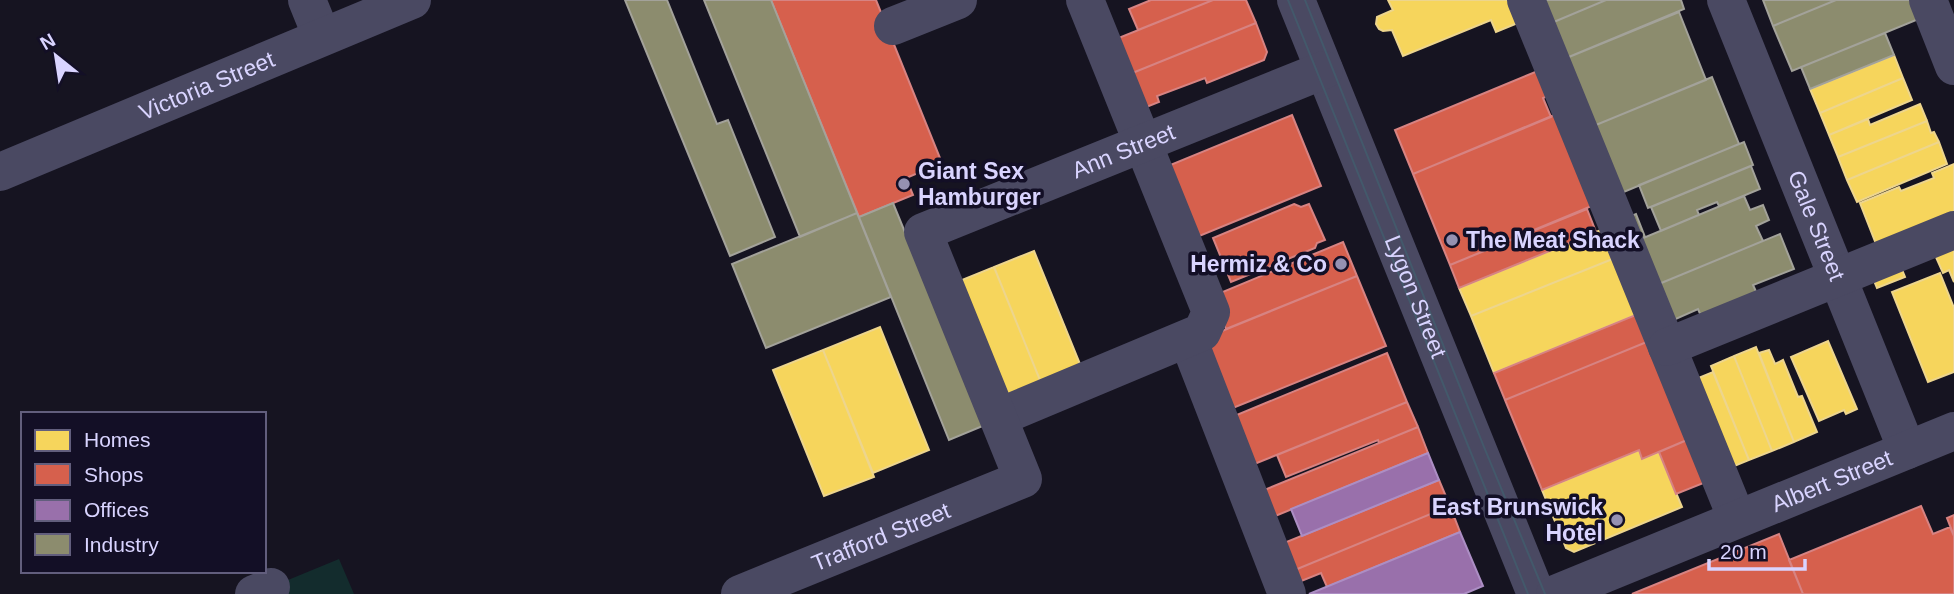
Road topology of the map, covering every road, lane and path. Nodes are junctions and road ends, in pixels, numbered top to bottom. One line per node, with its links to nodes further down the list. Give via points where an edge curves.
1 (307, 0): 10 (street)
2 (412, 0): 10 (street, Victoria Street)
3 (958, 0): 9 (street)
4 (1086, 0): 13 (street)
5 (1296, 0): 12 (street, Lygon Street)
6 (1526, 0): 18 (street)
7 (1726, 0): 16 (street, Gale Street)
8 (1928, 0): 11 (street)
9 (893, 26)
10 (322, 37): 14 (street, Victoria Street)
11 (1954, 66)
12 (1324, 70): 13 (street, Ann Street); 25 (street, Lygon Street)
13 (1143, 143): 17 (street, via 1210,312 1202,332); 19 (street, Ann Street, via 923,232)
14 (0, 173)
15 (1954, 230): 16 (street)
16 (1838, 278): 18 (street); 21 (street, Gale Street)
17 (1188, 339): 19 (street); 24 (street)
18 (1667, 347): 22 (street)
19 (999, 417): 23 (street, Trafford Street, via 1023,479)
20 (1954, 430): 21 (street, Albert Street)
21 (1907, 450): 22 (street, Albert Street)
22 (1737, 519): 26 (street, Albert Street)
23 (740, 594)
24 (1287, 594)
25 (1536, 594)
26 (1555, 594)

